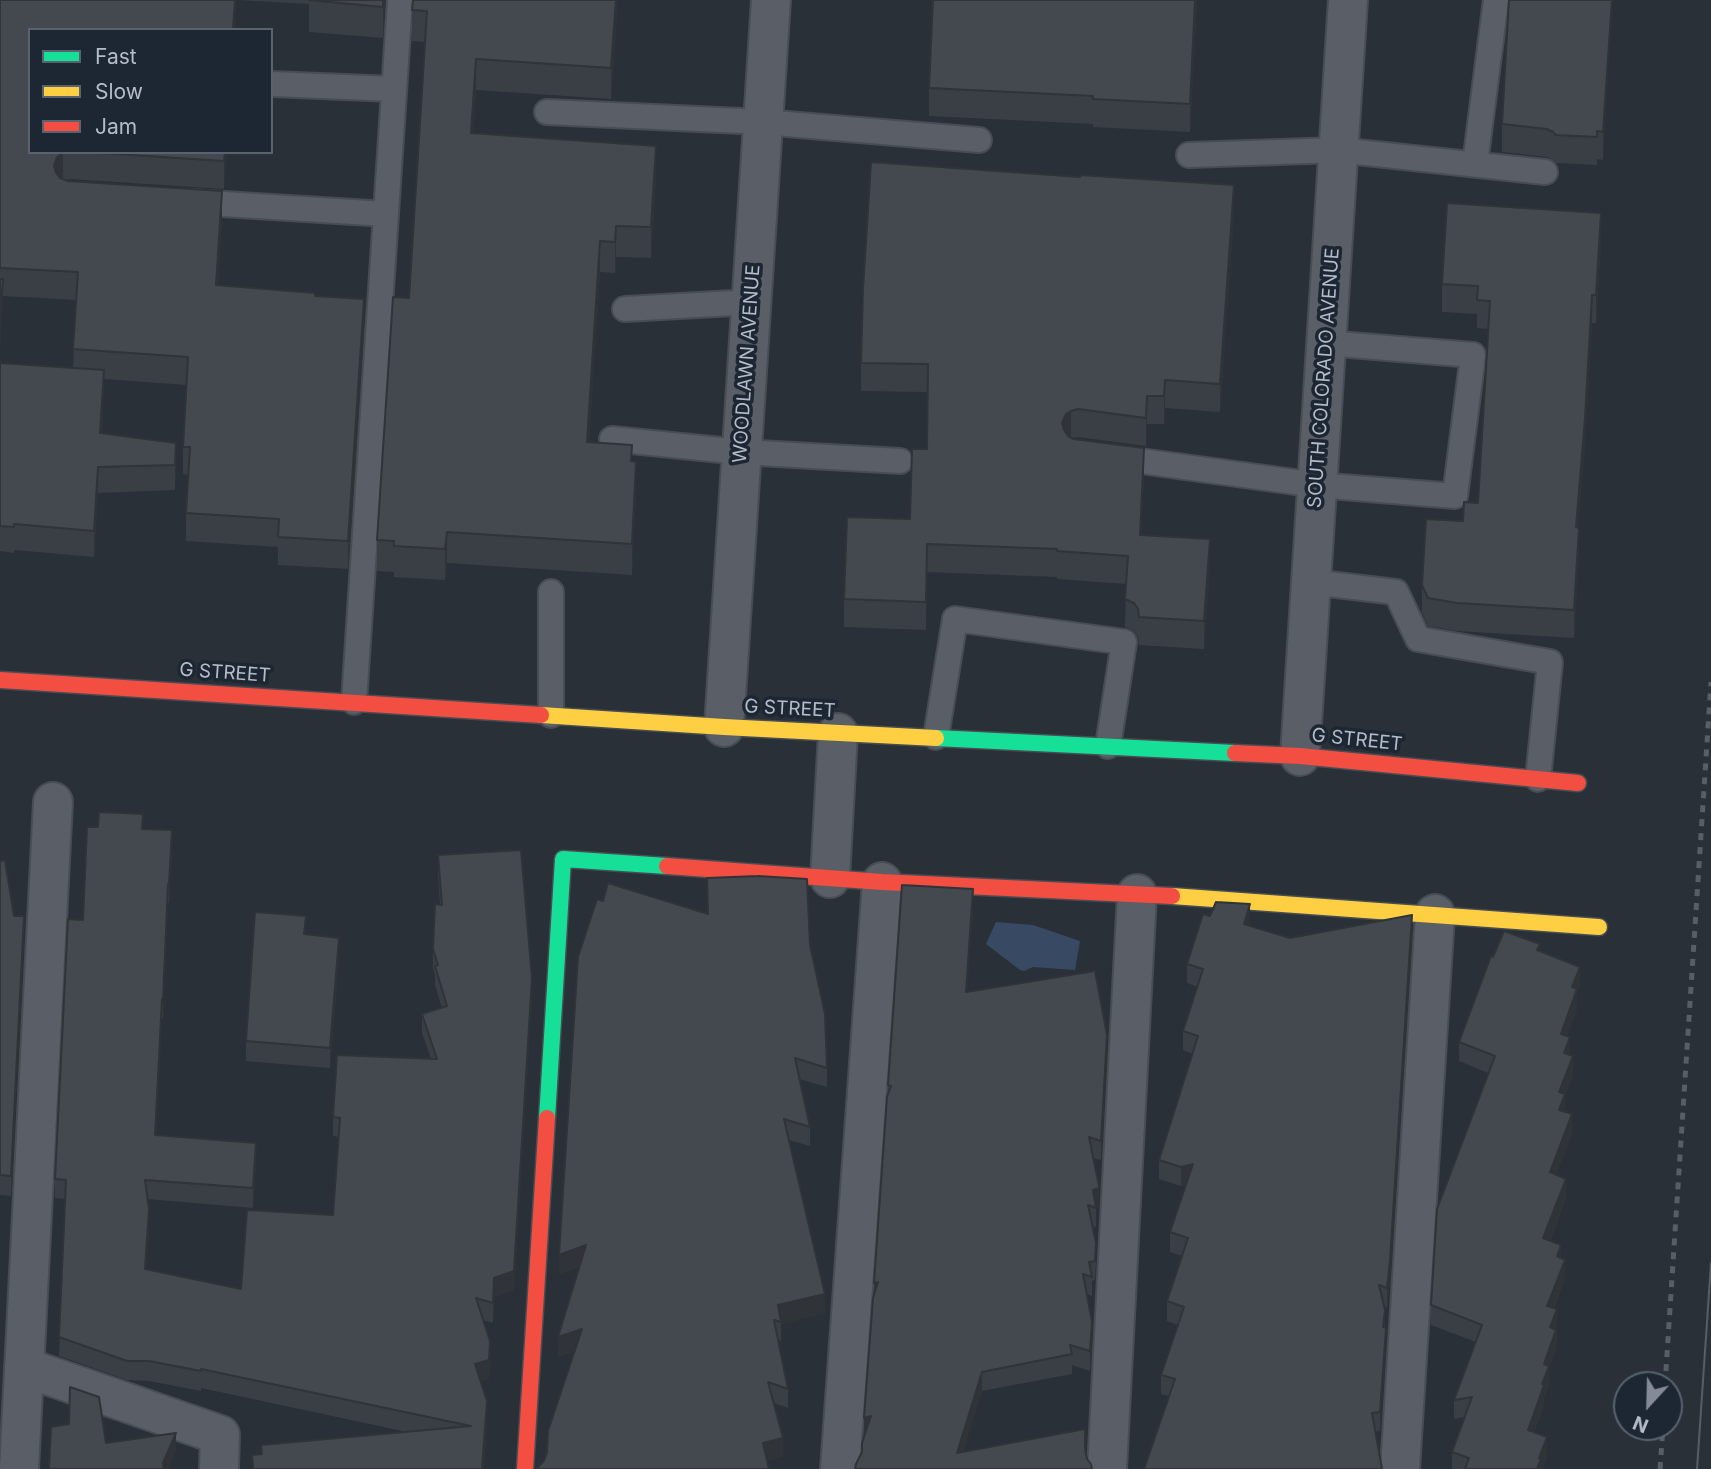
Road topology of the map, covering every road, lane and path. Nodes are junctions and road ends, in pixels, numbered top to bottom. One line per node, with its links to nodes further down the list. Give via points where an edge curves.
1 (400, 0): 6 (lane)
2 (771, 0): 8 (street, WOODLAWN AVENUE)
3 (1348, 0): 10 (street, SOUTH COLORADO AVENUE)
4 (1496, 0): 12 (lane)
5 (273, 84): 6 (lane)
6 (394, 89): 15 (lane)
7 (547, 112): 8 (lane)
8 (763, 122): 9 (lane); 16 (street, WOODLAWN AVENUE)
9 (979, 140)
10 (1338, 150): 11 (lane); 12 (lane); 18 (street, SOUTH COLORADO AVENUE)
11 (1189, 155)
12 (1475, 164): 13 (lane)
13 (1545, 172)
14 (165, 200): 15 (lane)
15 (386, 214): 27 (lane)
16 (752, 302): 17 (lane); 20 (street, WOODLAWN AVENUE)
17 (625, 309)
18 (1326, 343): 23 (street, SOUTH COLORADO AVENUE); 23 (lane, via 1473,355 1455,496)
19 (612, 439): 20 (lane)
20 (741, 452): 22 (lane); 29 (street, WOODLAWN AVENUE)
21 (1090, 454): 23 (lane)
22 (900, 461)
23 (1317, 485): 24 (street, SOUTH COLORADO AVENUE)
24 (1311, 582): 33 (street, SOUTH COLORADO AVENUE); 34 (lane, via 1396,592 1418,639 1550,662)
25 (551, 592): 28 (lane)
26 (0, 680): 27 (street, G STREET)
27 (354, 702): 28 (street, G STREET)
28 (551, 715): 29 (street, G STREET)
29 (724, 727): 30 (street, G STREET)
30 (838, 733): 31 (street, G STREET); 37 (street)
31 (936, 737): 32 (street, G STREET); 32 (lane, via 955,619 1124,642)
32 (1108, 746): 33 (street, G STREET)
33 (1300, 756): 34 (street, G STREET)
34 (1538, 779): 35 (street, G STREET)
35 (1578, 783)
36 (52, 802): 42 (street)
37 (830, 878): 38 (street); 45 (street, via 563,859)
38 (883, 881): 39 (street); 46 (street)
39 (1137, 894): 40 (street); 47 (street)
40 (1435, 914): 41 (street); 48 (street)
41 (1599, 927)
42 (24, 1367): 43 (street); 44 (street, via 220,1435)
43 (19, 1469)
44 (219, 1469)
45 (525, 1469)
46 (840, 1469)
47 (1107, 1469)
48 (1400, 1469)

